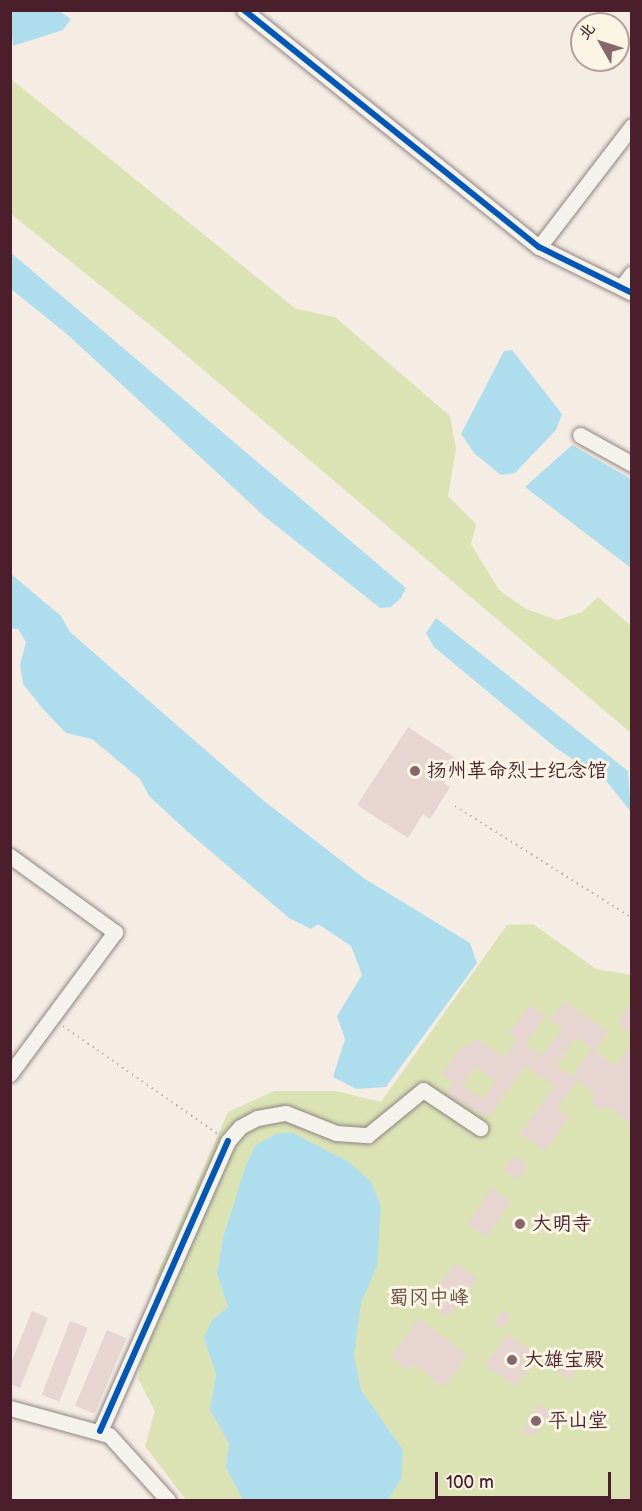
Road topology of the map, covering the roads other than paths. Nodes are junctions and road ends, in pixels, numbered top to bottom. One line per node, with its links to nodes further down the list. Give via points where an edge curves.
1 (244, 10): 3 (street)
2 (632, 126): 3 (street)
3 (539, 247): 5 (street)
4 (632, 273): 5 (street)
5 (627, 289)
6 (580, 435): 7 (street)
7 (632, 464)
8 (10, 856): 9 (street, via 115,932)
9 (10, 1074)
10 (480, 1128): 12 (street, via 423,1090 368,1135 336,1133 286,1113 248,1122 228,1141)
11 (10, 1408): 12 (street, via 47,1422)
12 (100, 1431): 13 (street, via 120,1443)
13 (168, 1500)

